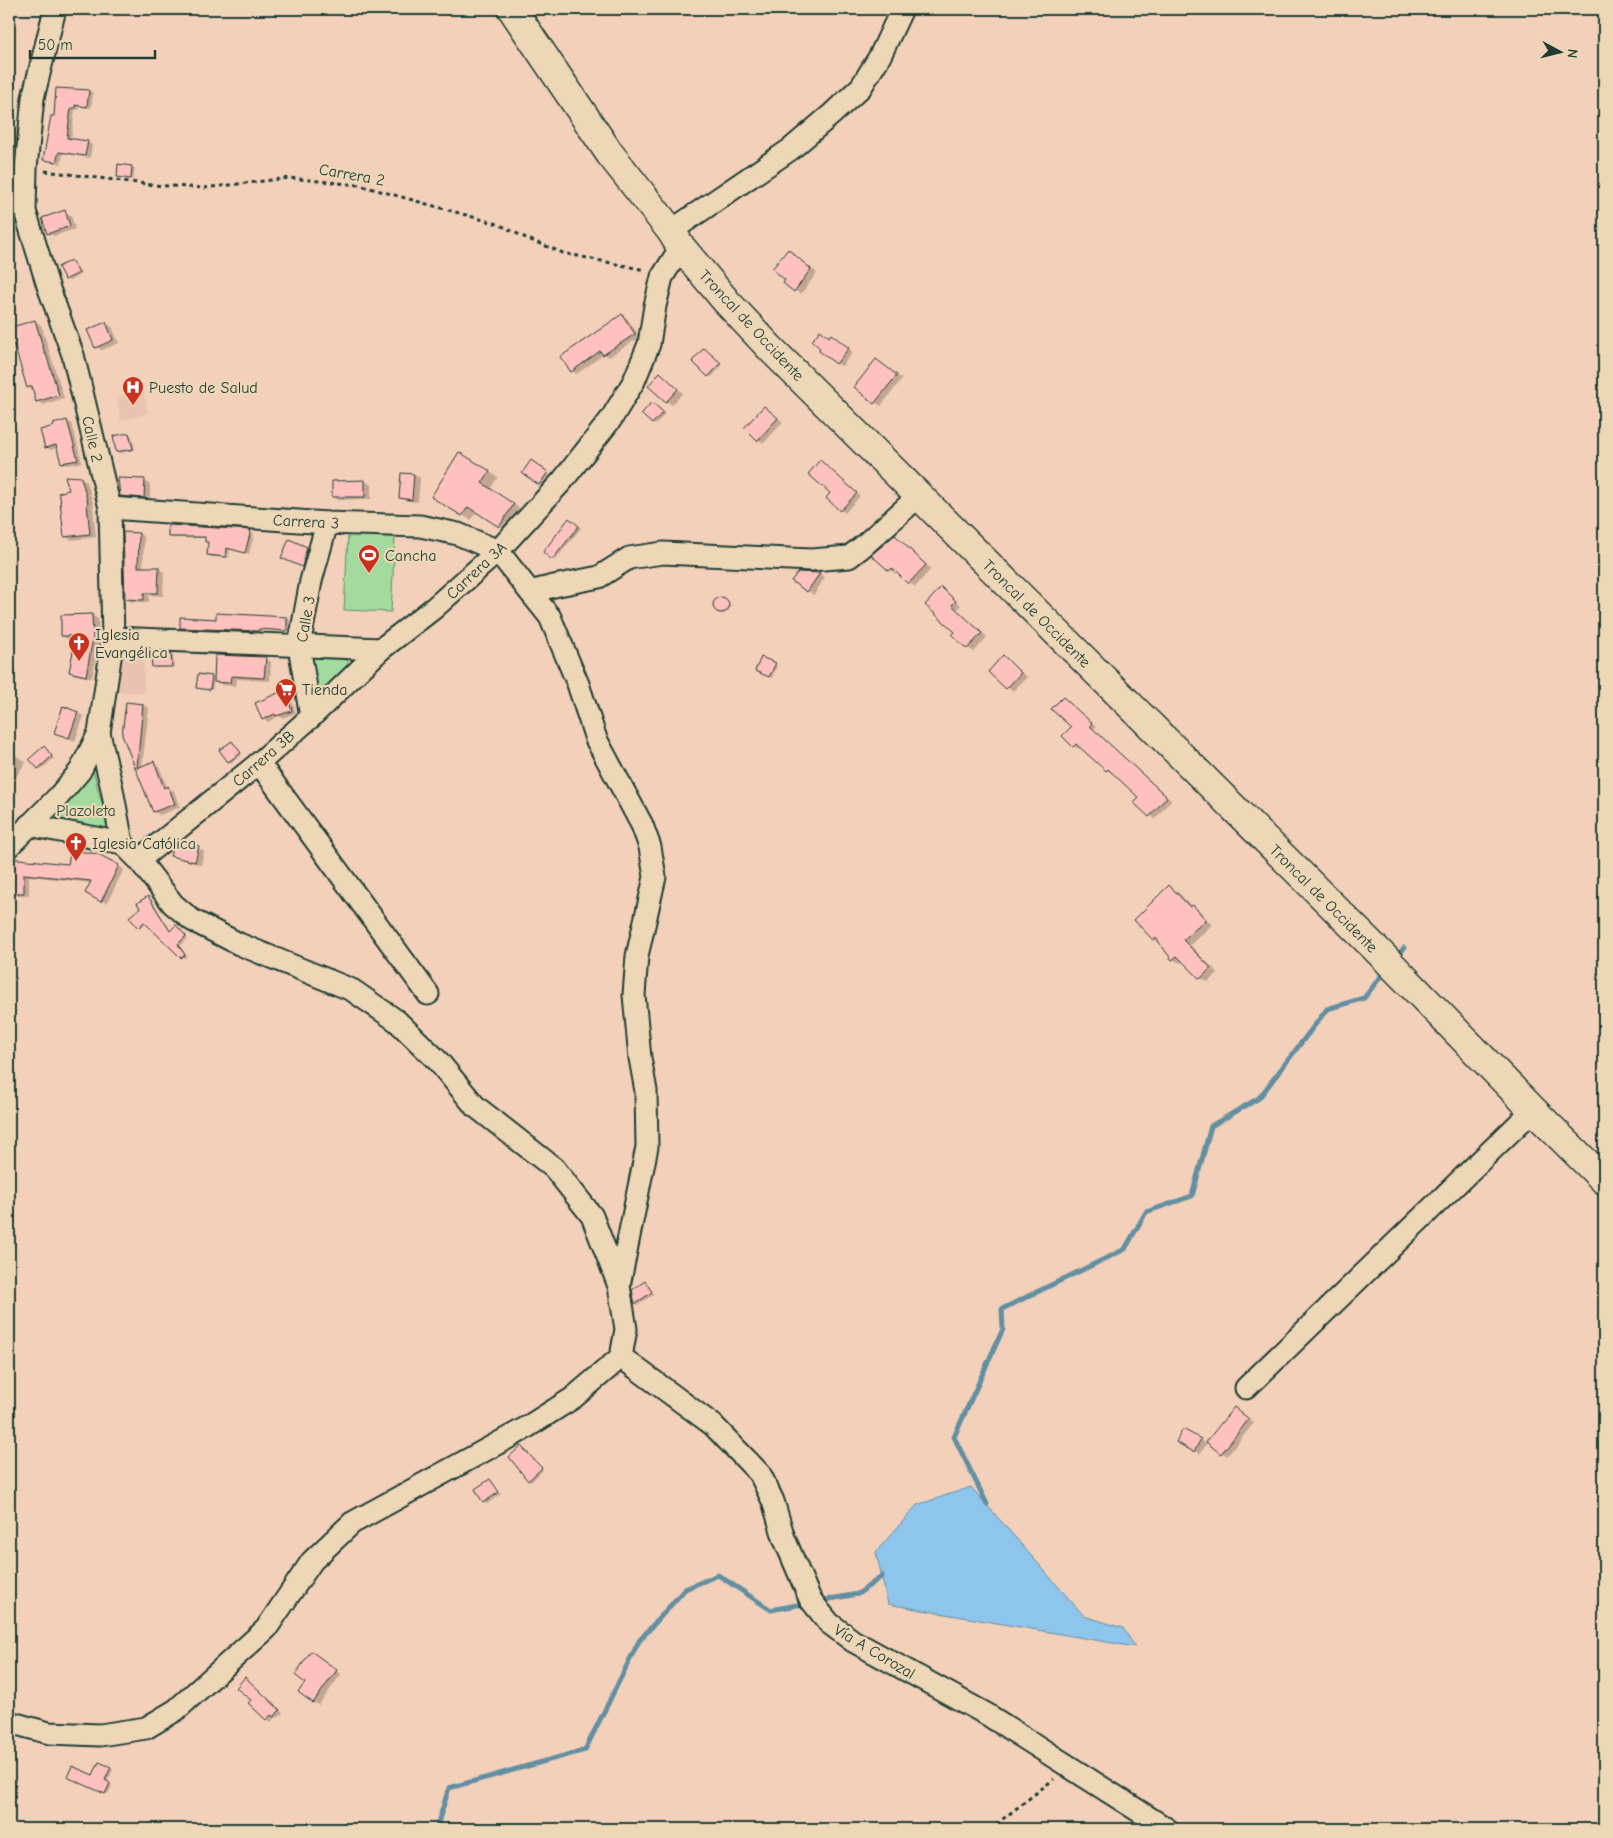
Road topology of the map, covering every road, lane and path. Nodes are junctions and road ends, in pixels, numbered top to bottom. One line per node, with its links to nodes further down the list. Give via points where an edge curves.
1 (55, 9): 4 (street, Calle 2, via 33,98)
2 (512, 9): 5 (highway, Troncal de Occidente, via 610,154)
3 (902, 9): 5 (street, via 880,56 861,86 791,149)
4 (26, 168): 6 (path, Carrera 2, via 153,185 204,188 289,178 359,184 498,224 563,253 643,269); 8 (street, Calle 2, via 25,212 73,356)
5 (676, 239): 6 (street, Carrera 3A); 7 (highway, Troncal de Occidente, via 726,301 770,348)
6 (662, 277): 10 (street, Carrera 3A, via 648,344 634,381 611,419 563,480)
7 (919, 496): 11 (street, via 849,557 810,560 663,553 629,558 599,577); 23 (highway, Troncal de Occidente, via 1384,956)
8 (110, 508): 9 (street, Carrera 3); 12 (street, Calle 2)
9 (327, 522): 10 (street, Carrera 3, via 420,526 458,534); 13 (street, Calle 3, via 311,581)
10 (498, 551): 11 (street); 14 (street, Carrera 3A, via 434,608)
11 (530, 592): 25 (street, via 550,617 578,684 596,739 642,825 650,847 654,877 637,956 634,995 646,1091 647,1147)
12 (113, 638): 13 (street); 16 (street, Calle 2)
13 (299, 646): 14 (street); 15 (street, Calle 3)
14 (381, 649): 15 (street, Carrera 3B)
15 (311, 717): 17 (street, Carrera 3B)
16 (99, 733): 18 (street, Calle 2, via 80,771); 19 (street)
17 (259, 763): 21 (street, Carrera 3B); 22 (street)
18 (29, 825): 19 (street); 20 (street, Calle 2)
19 (122, 843): 21 (street)
20 (9, 846)
21 (139, 860): 25 (street, via 173,904 192,920 239,944 352,990 397,1021 438,1061 475,1106 554,1168 592,1216)
22 (428, 994)
23 (1533, 1110): 24 (highway, Troncal de Occidente); 27 (street)
24 (1604, 1180)
25 (619, 1286): 26 (street, via 626,1328)
26 (621, 1357): 28 (street, via 573,1398 524,1429 352,1522 312,1561 266,1629 176,1710 146,1728 100,1735 49,1733); 29 (street, Vía A Corozal, via 713,1425 760,1474 810,1599 829,1623 853,1641 988,1716)
27 (1246, 1388)
28 (9, 1722)
29 (1068, 1768): 30 (path); 31 (street, Vía A Corozal)
30 (990, 1829)
31 (1167, 1829)

